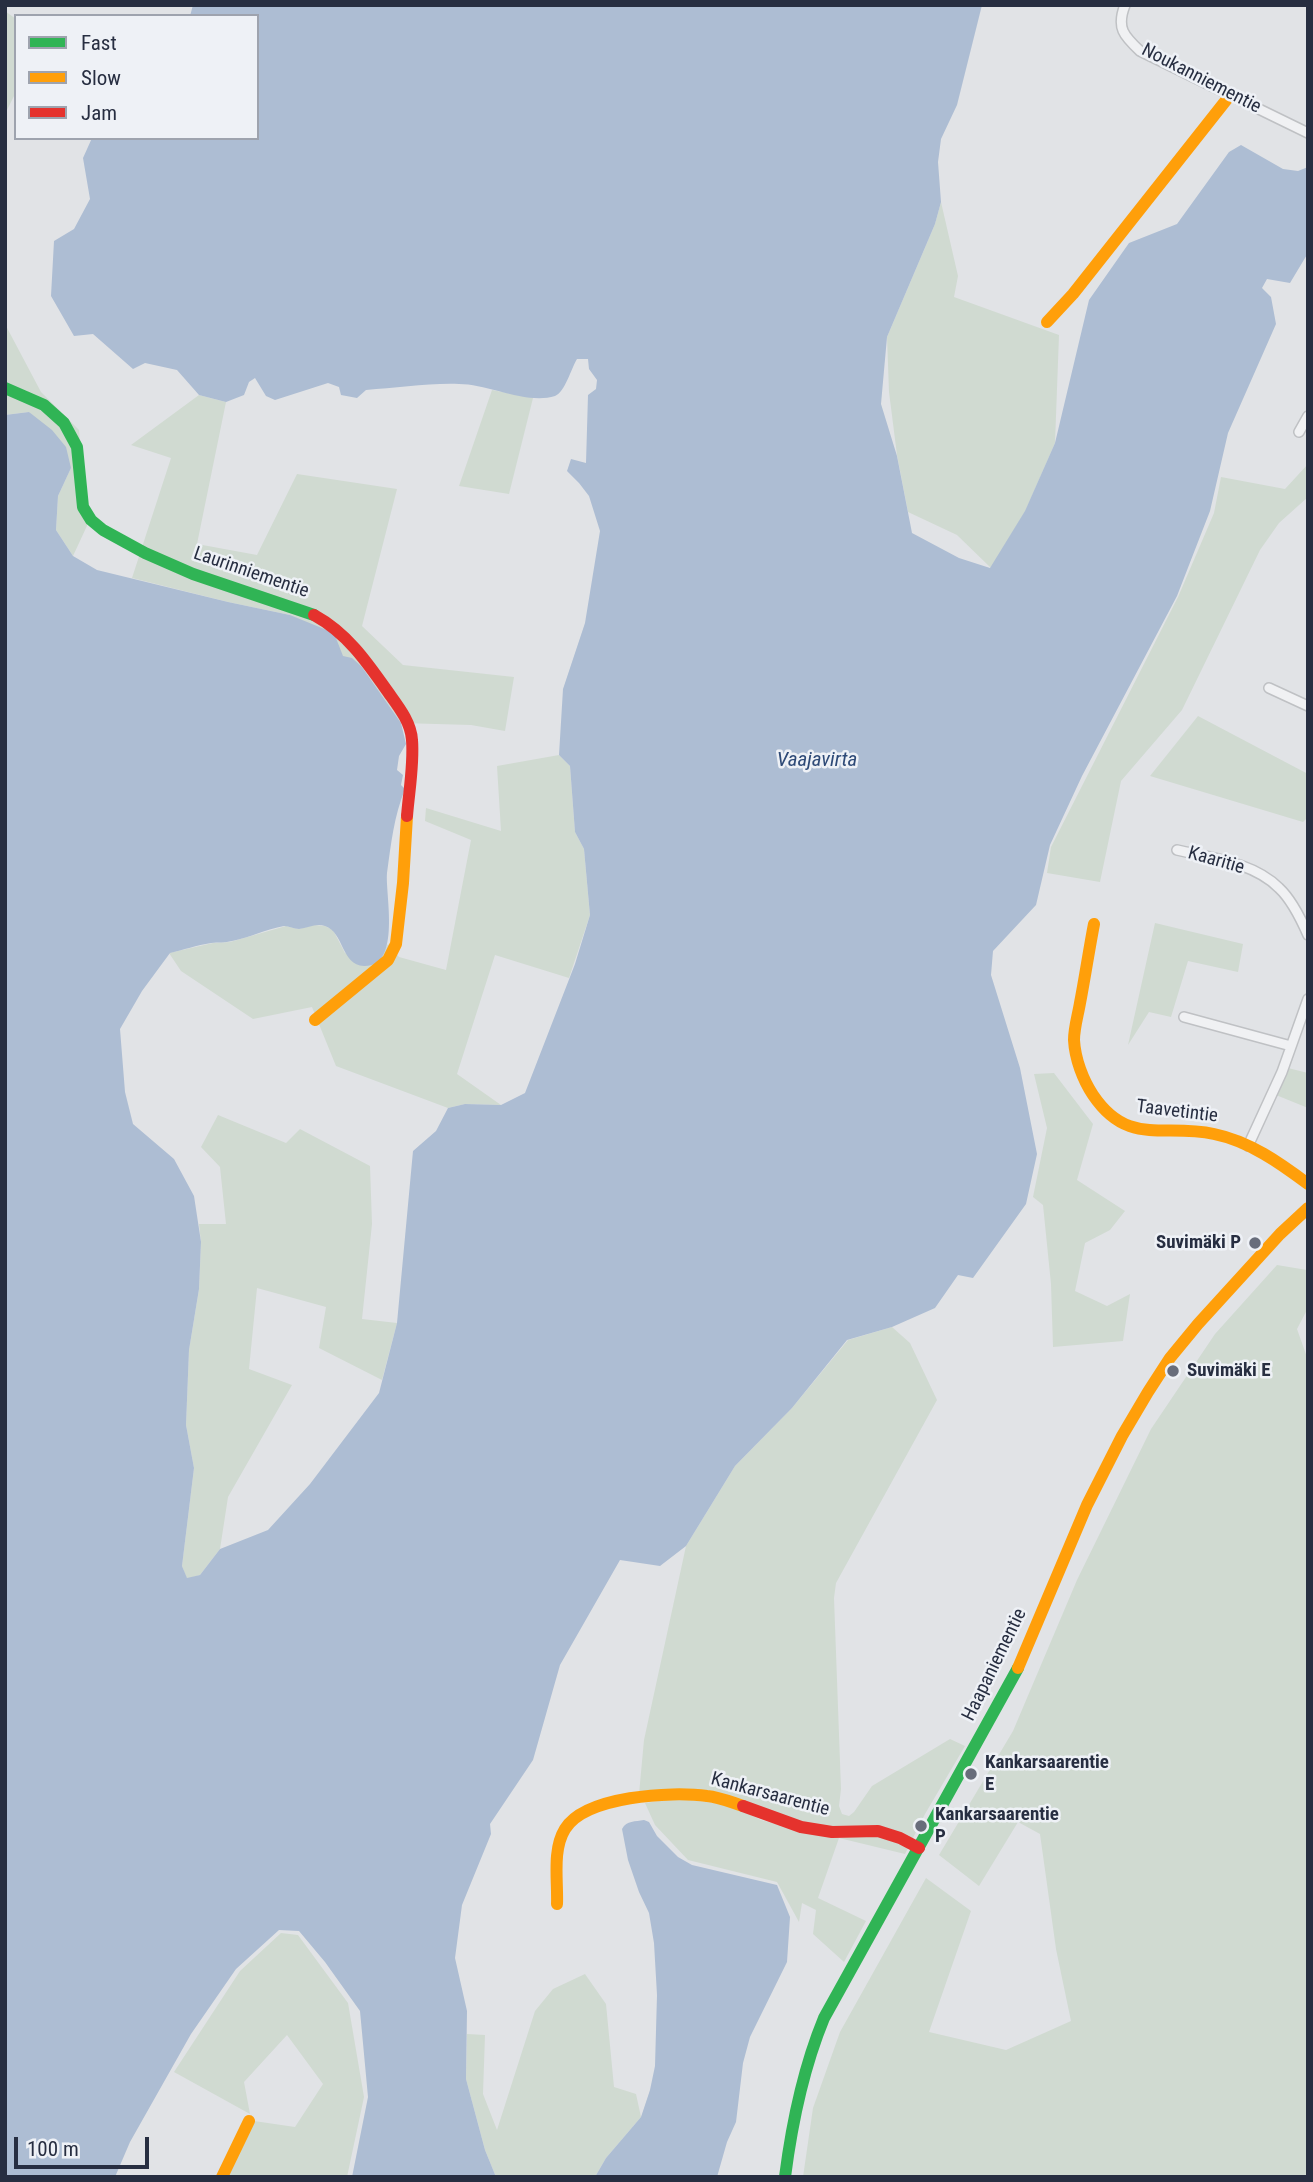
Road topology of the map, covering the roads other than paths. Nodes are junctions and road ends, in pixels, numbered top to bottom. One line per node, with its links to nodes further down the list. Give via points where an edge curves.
1 (1125, 5): 2 (street, Noukanniementie, via 1122,28 1140,51)
2 (1231, 94): 3 (street, Noukanniementie); 4 (street)
3 (1308, 133)
4 (1047, 322)
5 (5, 388): 15 (street, Laurinniementie, via 36,399 68,427 79,456 86,514 98,526 173,567 317,617 363,655 408,723 412,741 396,944 388,960)
6 (1308, 416): 7 (street)
7 (1298, 432)
8 (1269, 688): 9 (street)
9 (1308, 706)
10 (1177, 850): 12 (street, Kaaritie, via 1242,865 1265,877 1280,888)
11 (1094, 924): 17 (street, Taavetintie, via 1074,1037 1080,1071 1104,1112 1117,1123 1139,1130 1190,1130)
12 (1308, 935)
13 (1308, 999): 16 (street)
14 (1184, 1017): 16 (street)
15 (315, 1020)
16 (1291, 1046): 17 (street)
17 (1248, 1146): 18 (street, Taavetintie)
18 (1308, 1184)
19 (1308, 1208): 20 (street, Haapaniementie, via 1193,1329 1133,1416 1066,1554 1015,1675)
20 (919, 1848): 21 (street, Kankarsaarentie, via 880,1832 801,1827 710,1796 678,1794 610,1803 594,1806 565,1829 559,1852); 24 (street, Haapaniementie, via 815,2040 798,2098)
21 (557, 1904)
22 (249, 2121): 23 (street)
23 (222, 2177)
24 (785, 2177)

